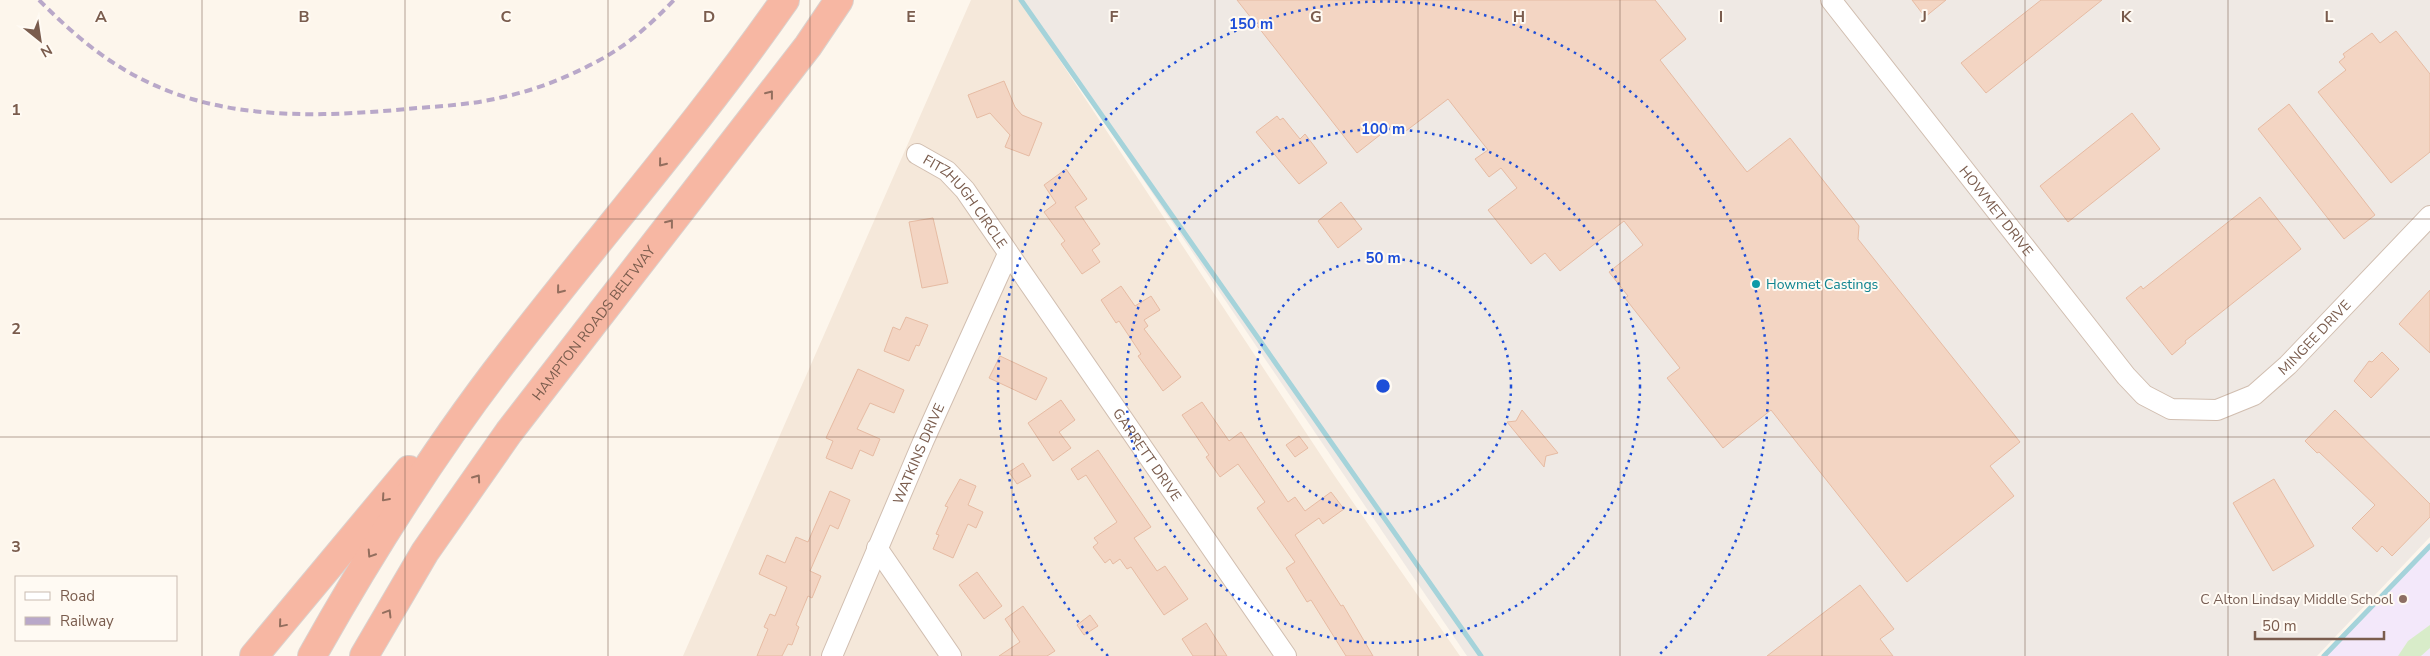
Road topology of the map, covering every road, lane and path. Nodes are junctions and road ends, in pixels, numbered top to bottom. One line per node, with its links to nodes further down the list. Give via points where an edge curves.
1 (784, 0): 7 (highway, one-way to 7, via 698,117)
2 (839, 0): 12 (highway, HAMPTON ROADS BELTWAY, one-way to 2, via 425,552 508,432 808,46)
3 (1831, 0): 8 (street, HOWMET DRIVE, via 2126,376 2144,395)
4 (917, 154): 6 (street, FITZHUGH CIRCLE, via 937,164 957,180)
5 (2430, 216): 8 (street, MINGEE DRIVE, via 2288,365 2254,395 2217,410)
6 (1008, 254): 9 (street, WATKINS DRIVE); 15 (street, GARRETT DRIVE)
7 (508, 355): 10 (highway, one-way to 10); 11 (highway, one-way to 11, via 418,481 355,580)
8 (2171, 409)
9 (877, 548): 13 (street, WATKINS DRIVE); 14 (street)
10 (254, 656)
11 (312, 656)
12 (364, 656)
13 (832, 656)
14 (951, 656)
15 (1286, 656)

